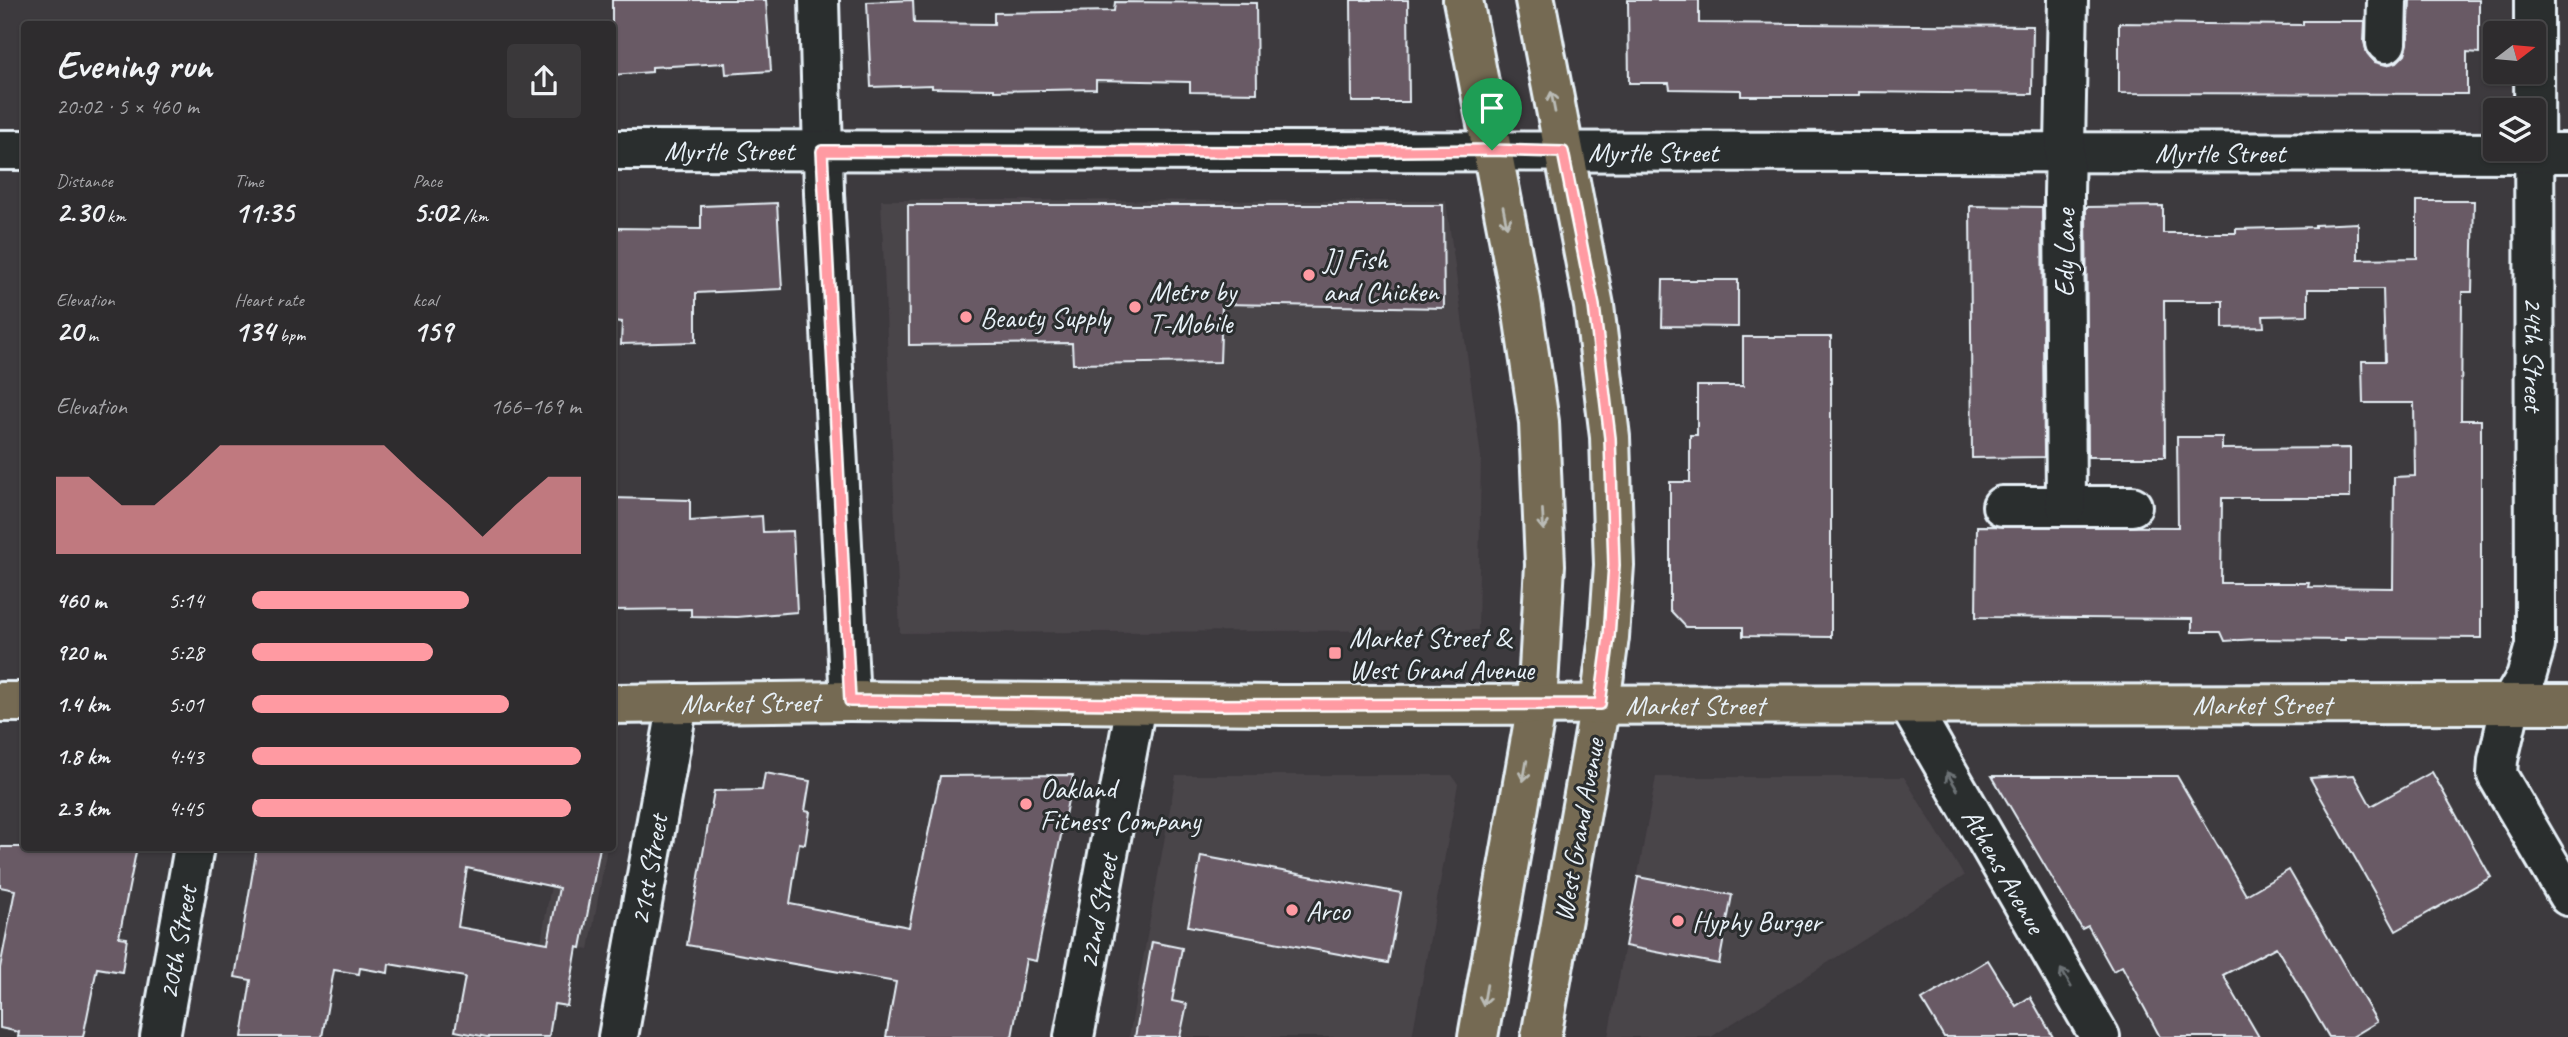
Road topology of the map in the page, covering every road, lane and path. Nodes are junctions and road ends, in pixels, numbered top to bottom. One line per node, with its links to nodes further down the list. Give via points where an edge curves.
1 (819, 0): 12 (street)
2 (1463, 0): 11 (main road)
3 (1535, 0): 13 (main road, West Grand Avenue, one-way to 3)
4 (2068, 0): 14 (street, Edy Lane)
5 (2387, 0): 7 (street)
6 (2534, 0): 15 (street, 24th Street)
7 (2386, 43)
8 (0, 150): 9 (street)
9 (21, 150)
10 (616, 150): 12 (street, Myrtle Street)
11 (1492, 150): 12 (street, Myrtle Street); 13 (street, Myrtle Street); 25 (main road, one-way to 25, via 1539,422 1545,565)
12 (822, 151): 19 (street)
13 (1563, 152): 14 (street, Myrtle Street); 26 (main road, West Grand Avenue, via 1594,306 1610,438 1614,565)
14 (2064, 153): 15 (street, Myrtle Street); 17 (street, Edy Lane)
15 (2551, 153): 23 (street, 24th Street, via 2535,646 2526,677)
16 (2002, 506): 17 (street)
17 (2066, 506): 18 (street)
18 (2132, 506)
19 (850, 701): 22 (main road, Market Street); 28 (main road, Market Street)
20 (0, 702): 21 (main road)
21 (21, 702)
22 (678, 703): 24 (main road, Market Street); 33 (street, 21st Street)
23 (2511, 703): 27 (main road, Market Street); 29 (main road, Market Street); 31 (street, 24th Street, via 2497,775)
24 (616, 704)
25 (1537, 704): 26 (main road, Market Street); 28 (main road, Market Street); 35 (main road, one-way to 35)
26 (1600, 704): 29 (main road, Market Street); 36 (main road, West Grand Avenue)
27 (2568, 704)
28 (1136, 705): 34 (street, 22nd Street)
29 (1909, 705): 37 (street, Athens Avenue, one-way to 29)
30 (193, 851): 32 (street, 20th Street)
31 (2568, 896)
32 (160, 1037)
33 (618, 1037)
34 (1074, 1037)
35 (1478, 1037)
36 (1541, 1037)
37 (2100, 1037)

